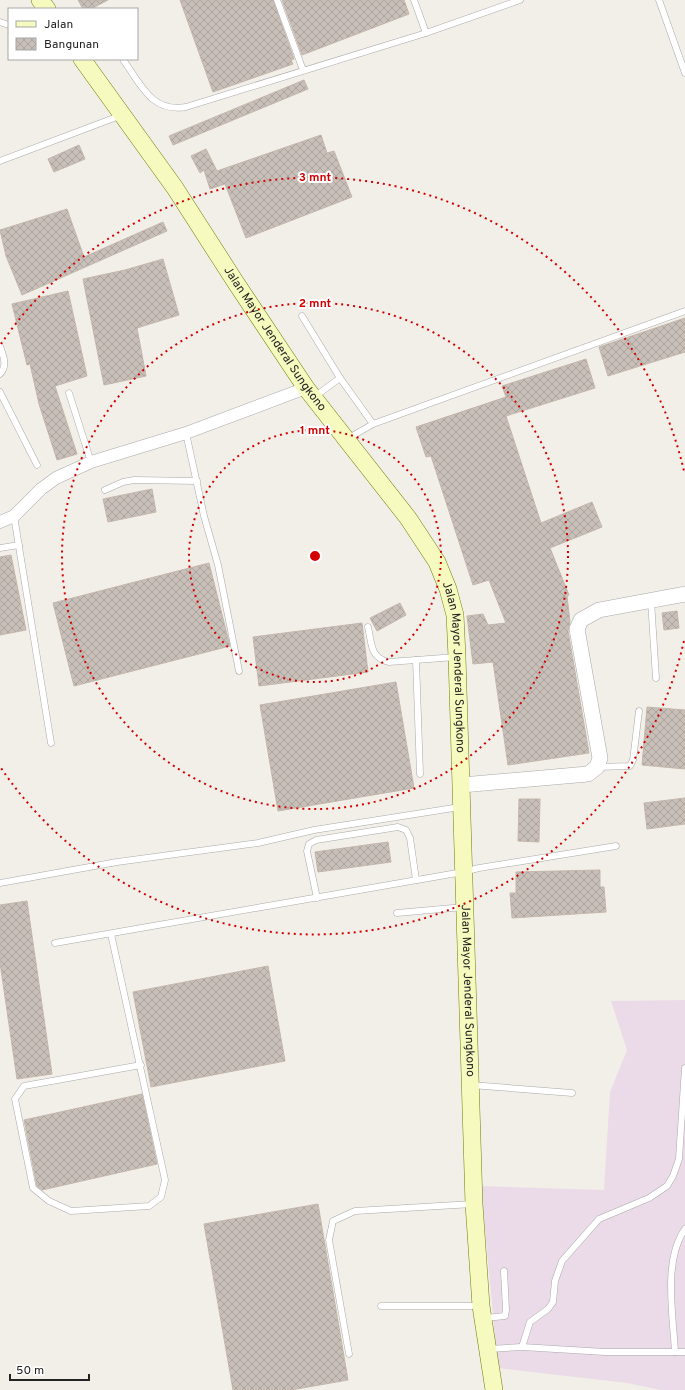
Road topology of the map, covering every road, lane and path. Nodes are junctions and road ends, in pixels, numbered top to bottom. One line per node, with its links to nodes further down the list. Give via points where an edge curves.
1 (277, 0): 8 (lane)
2 (414, 0): 5 (lane)
3 (520, 0): 5 (lane)
4 (659, 0): 9 (lane)
5 (426, 33): 8 (lane)
6 (83, 60): 10 (main road, Jalan Mayor Jenderal Sungkono)
7 (124, 61): 8 (lane, via 151,98 160,105 175,109)
8 (303, 70)
9 (685, 73)
10 (122, 115): 11 (lane); 19 (main road, Jalan Mayor Jenderal Sungkono, via 175,188)
11 (0, 161)
12 (685, 311): 20 (lane)
13 (302, 316): 16 (lane)
14 (0, 346): 15 (lane, via 4,363)
15 (0, 374)
16 (340, 378): 19 (lane); 20 (lane)
17 (0, 392): 24 (lane)
18 (69, 393): 23 (lane)
19 (310, 393): 21 (street); 22 (main road, Jalan Mayor Jenderal Sungkono)
20 (373, 424): 22 (lane)
21 (186, 433): 23 (street); 25 (lane)
22 (347, 439): 34 (main road, Jalan Mayor Jenderal Sungkono, via 408,518 437,562 455,615)
23 (91, 462): 27 (street, via 56,478)
24 (37, 465)
25 (197, 481): 26 (lane, via 134,480); 36 (lane, via 218,565)
26 (104, 490)
27 (14, 516): 28 (street); 29 (lane)
28 (0, 522)
29 (19, 545): 30 (lane); 39 (lane)
30 (0, 548)
31 (685, 594): 32 (street)
32 (651, 601): 37 (lane); 40 (street, via 599,610 581,620 577,629 600,758)
33 (368, 627): 35 (lane, via 374,653 380,660)
34 (457, 657): 35 (lane); 42 (main road, Jalan Mayor Jenderal Sungkono)
35 (416, 660): 41 (lane)
36 (239, 671)
37 (656, 678)
38 (639, 711): 40 (lane, via 630,766)
39 (51, 743)
40 (597, 767): 42 (street, via 588,774)
41 (420, 774)
42 (462, 785): 43 (main road, Jalan Mayor Jenderal Sungkono)
43 (463, 807): 45 (main road, Jalan Mayor Jenderal Sungkono); 47 (lane, via 314,830 258,843 117,862)
44 (616, 846): 45 (lane)
45 (463, 872): 46 (lane); 49 (main road, Jalan Mayor Jenderal Sungkono)
46 (416, 880): 48 (lane); 48 (lane, via 410,838 406,830 398,827 316,840 309,844 306,851)
47 (0, 883)
48 (317, 898): 51 (lane)
49 (464, 907): 50 (lane); 55 (main road, Jalan Mayor Jenderal Sungkono)
50 (397, 913)
51 (111, 934): 52 (lane); 53 (lane)
52 (55, 943)
53 (141, 1064): 53 (lane, via 165,1180 161,1197 149,1206 71,1211 49,1202 34,1188 15,1099 24,1086)
54 (685, 1068): 62 (lane, via 679,1159 674,1176 667,1186 649,1198 599,1219 562,1261 555,1281 553,1302 548,1309 530,1322)
55 (469, 1085): 56 (lane); 57 (main road, Jalan Mayor Jenderal Sungkono)
56 (572, 1093)
57 (474, 1204): 61 (main road, Jalan Mayor Jenderal Sungkono); 66 (lane, via 355,1211 333,1221 329,1240)
58 (685, 1229): 64 (lane, via 679,1238 671,1266)
59 (504, 1271): 61 (lane, via 505,1316)
60 (381, 1306): 61 (lane)
61 (482, 1312): 63 (main road, Jalan Mayor Jenderal Sungkono)
62 (522, 1347): 63 (lane); 64 (lane, via 605,1352)
63 (489, 1349): 67 (main road, Jalan Mayor Jenderal Sungkono)
64 (675, 1352): 65 (lane)
65 (685, 1352)
66 (349, 1354)
67 (494, 1390)

